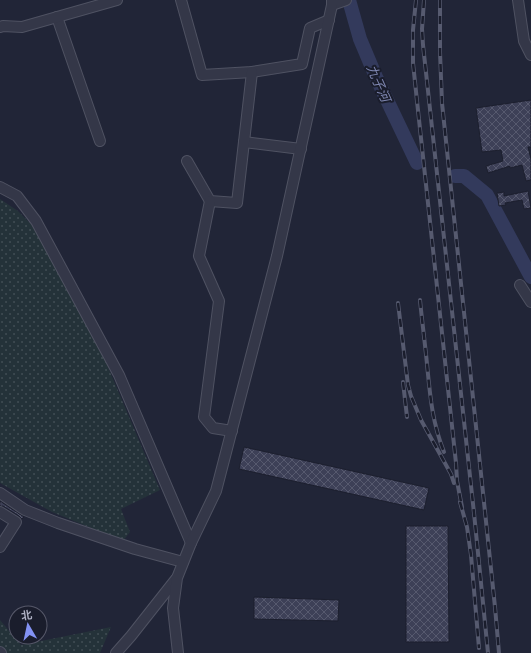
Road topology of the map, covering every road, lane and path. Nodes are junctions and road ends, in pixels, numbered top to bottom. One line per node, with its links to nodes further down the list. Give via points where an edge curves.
1 (117, 0): 6 (street)
2 (180, 0): 10 (street, via 202,75)
3 (346, 0): 5 (street)
4 (518, 0): 9 (street, via 524,41)
5 (332, 3): 7 (street)
6 (57, 17): 8 (street, via 22,27); 11 (street)
7 (329, 20): 10 (street, via 310,28 302,64); 13 (street)
8 (0, 27)
9 (531, 55)
10 (252, 72): 12 (street)
11 (100, 141)
12 (244, 142): 13 (street); 16 (street, via 237,203)
13 (301, 150): 19 (street)
14 (187, 161): 16 (street)
15 (0, 187): 22 (street, via 17,196 36,222 119,375)
16 (210, 201): 19 (street, via 199,256 218,301 204,416 213,428)
17 (520, 285): 18 (street)
18 (531, 302)
19 (232, 431): 22 (street, via 216,491)
20 (0, 493): 24 (street, via 25,510 135,549)
21 (0, 512): 23 (street, via 16,522)
22 (191, 544): 24 (street)
23 (0, 547)
24 (183, 562): 25 (street)
25 (176, 578): 26 (street); 27 (street, via 173,608)
26 (116, 653)
27 (178, 653)

